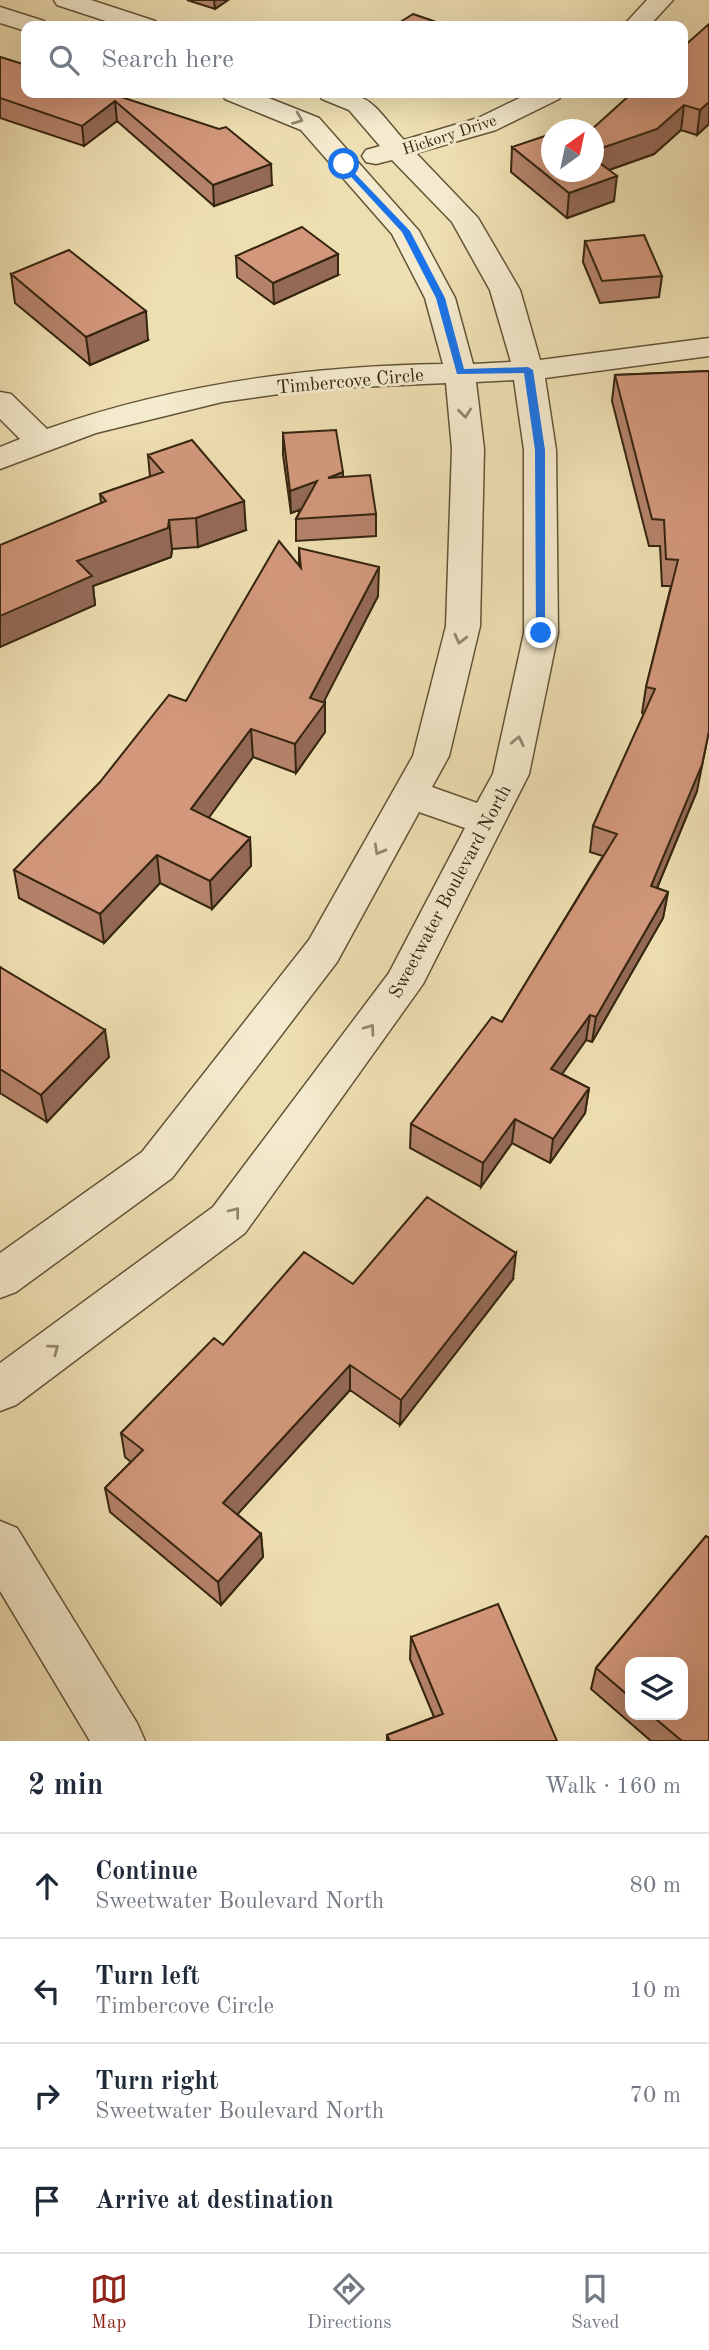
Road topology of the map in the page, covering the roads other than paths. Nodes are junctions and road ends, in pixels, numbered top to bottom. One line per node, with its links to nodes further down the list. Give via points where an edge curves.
1 (66, 0): 4 (street)
2 (662, 0): 5 (street)
3 (0, 15): 6 (street)
4 (131, 21)
5 (640, 21)
6 (21, 22)
7 (246, 98): 11 (street, one-way to 11, via 310,124)
8 (343, 98): 10 (street, Sweetwater Boulevard North, via 358,104)
9 (540, 98): 10 (street, Hickory Drive, via 487,124)
10 (398, 150): 11 (street, Hickory Drive); 13 (street, Sweetwater Boulevard North, via 464,218 505,290)
11 (344, 164): 14 (street, via 405,231 440,298)
12 (709, 347): 13 (street, Timbercove Circle)
13 (528, 370): 14 (street, Timbercove Circle); 19 (street, Sweetwater Boulevard North, one-way to 13, via 511,774 541,633 540,450)
14 (460, 372): 16 (street, Timbercove Circle, via 359,376 256,388 153,408); 18 (street, one-way to 18, via 468,449 463,626 431,756)
15 (0, 401): 16 (street)
16 (41, 440): 17 (street, Timbercove Circle)
17 (0, 459)
18 (410, 794): 19 (street); 20 (street, one-way to 20, via 323,951 157,1166)
19 (487, 821): 21 (street, Sweetwater Boulevard North, one-way to 19, via 229,1220 403,984)
20 (0, 1278)
21 (0, 1391)
22 (0, 1545): 23 (street)
23 (119, 1741)

